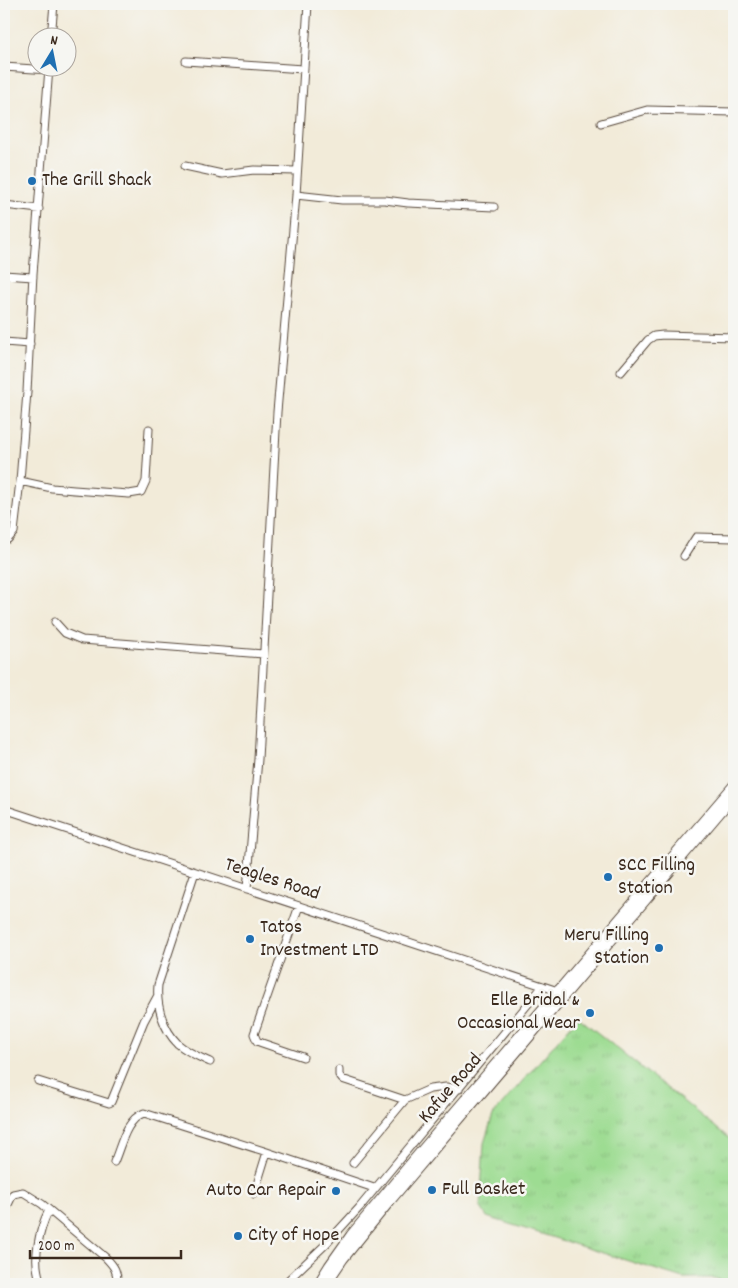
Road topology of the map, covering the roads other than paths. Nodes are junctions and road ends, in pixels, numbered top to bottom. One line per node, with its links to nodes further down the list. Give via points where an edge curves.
1 (54, 4): 3 (street)
2 (308, 4): 7 (street)
3 (52, 28)
4 (186, 61): 7 (street)
5 (4, 67): 6 (street)
6 (28, 68)
7 (303, 69): 12 (street)
8 (48, 78): 16 (street)
9 (734, 112): 10 (street, via 647,110)
10 (601, 123)
11 (185, 166): 12 (street, via 222,174 254,170)
12 (298, 171): 13 (street)
13 (296, 196): 15 (street); 29 (street, via 277,412)
14 (4, 205): 16 (street)
15 (494, 207)
16 (39, 209): 18 (street)
17 (4, 276): 18 (street)
18 (33, 277): 21 (street)
19 (734, 337): 22 (street, via 654,336)
20 (4, 342): 21 (street)
21 (30, 344): 24 (street)
22 (621, 372)
23 (149, 429): 24 (street, via 146,481 141,492 129,494 52,488)
24 (20, 481): 26 (street, via 14,532)
25 (734, 538): 27 (street, via 696,537)
26 (4, 540)
27 (684, 556)
28 (55, 622): 29 (street, via 65,633 82,640)
29 (263, 654): 34 (street)
30 (734, 785): 37 (main road, Kafue Road)
31 (734, 796): 56 (main road, Kafue Road, via 390,1201)
32 (4, 809): 33 (street, Teagles Road)
33 (195, 872): 34 (street, Teagles Road); 38 (street, via 158,985)
34 (248, 889): 35 (street, Teagles Road)
35 (299, 906): 36 (street, Teagles Road); 39 (street, via 254,1034 257,1041)
36 (543, 986): 37 (street, Teagles Road); 43 (street)
37 (558, 992): 55 (main road, Kafue Road, via 351,1235)
38 (157, 997): 40 (street, via 160,1014 178,1044); 42 (street, via 111,1102)
39 (302, 1057)
40 (210, 1062)
41 (339, 1070): 44 (street, via 342,1079)
42 (38, 1081)
43 (459, 1089): 44 (street, via 439,1087); 48 (street)
44 (404, 1100): 47 (street)
45 (266, 1152): 46 (street, via 144,1113 132,1120); 48 (street); 49 (street)
46 (114, 1162)
47 (352, 1163)
48 (374, 1188): 54 (street, via 340,1228)
49 (254, 1194)
50 (49, 1210): 51 (street, via 23,1192 18,1192); 52 (street, via 38,1247); 53 (street, via 114,1265)
51 (4, 1213)
52 (42, 1284)
53 (117, 1284)
54 (284, 1284)
55 (318, 1284)
56 (326, 1284)

